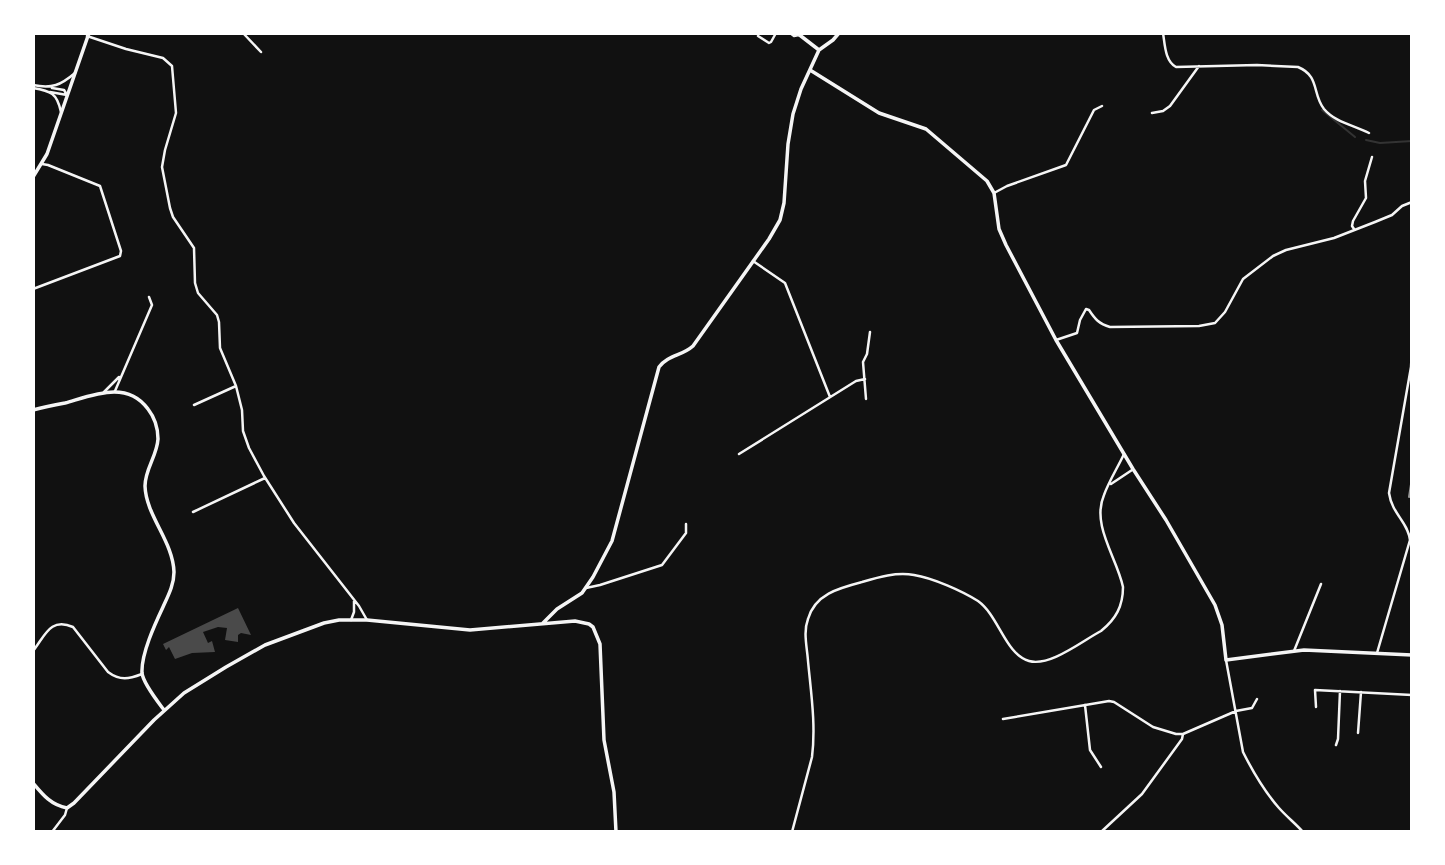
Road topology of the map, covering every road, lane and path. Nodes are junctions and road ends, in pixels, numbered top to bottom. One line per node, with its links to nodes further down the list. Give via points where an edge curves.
1 (243, 33): 10 (street)
2 (776, 33): 8 (street, via 771,43)
3 (790, 33): 6 (street)
4 (839, 33): 9 (street)
5 (1163, 33): 11 (street, via 1172,65)
6 (798, 34): 9 (street)
7 (88, 35): 13 (street); 35 (street, via 163,58 172,66 176,113 162,167 170,208 194,247 196,288 217,315 222,356)
8 (758, 36)
9 (819, 50): 12 (street)
10 (261, 52)
11 (1199, 65): 19 (street, via 1170,106); 20 (street, via 1303,69 1312,78 1323,108 1340,122)
12 (810, 70): 24 (street, via 879,113 926,128 987,181); 27 (street, via 790,127 782,215)
13 (75, 73): 15 (street); 16 (street)
14 (33, 86): 15 (street)
15 (49, 89): 16 (street); 18 (street)
16 (67, 95): 18 (street)
17 (1102, 106): 24 (street, via 1094,110 1066,165)
18 (61, 112): 22 (street)
19 (1152, 113)
20 (1368, 133)
21 (1372, 157): 26 (street, via 1366,198 1353,221)
22 (42, 164): 23 (street); 28 (street, via 100,186 121,251 120,257)
23 (33, 177)
24 (994, 193): 31 (street, via 1002,235)
25 (1412, 202): 26 (street)
26 (1354, 229): 31 (street, via 1273,256 1243,279 1225,312 1211,324 1110,327 1086,309 1077,333)
27 (753, 261): 38 (street, via 785,284); 50 (street, via 693,346 659,367 612,541)
28 (33, 289)
29 (149, 297): 33 (street, via 152,305)
30 (870, 332): 34 (street)
31 (1056, 340): 43 (street)
32 (1412, 348): 57 (street, via 1389,493 1410,540)
33 (121, 375): 36 (street); 37 (street)
34 (864, 379): 38 (street); 39 (street)
35 (236, 386): 40 (street); 45 (street, via 243,430)
36 (115, 391): 37 (street); 60 (street, via 136,397 155,422 158,441 146,475 146,491 174,572 148,642)
37 (104, 392): 41 (street)
38 (830, 397): 42 (street)
39 (866, 399)
40 (194, 405)
41 (33, 410)
42 (739, 454)
43 (1124, 454): 44 (street); 46 (street)
44 (1133, 469): 46 (street); 59 (street, via 1215,605)
45 (265, 478): 47 (street); 51 (street)
46 (1109, 486): 78 (street, via 1102,502 1102,526 1122,579 1121,604 1108,625 1050,660 1033,662 1020,657 982,604 920,576 882,576 837,588 816,603 806,634 812,757)
47 (193, 512)
48 (686, 524): 50 (street, via 686,533 662,565)
49 (1321, 584): 56 (street)
50 (586, 588): 54 (street)
51 (353, 598): 52 (street); 53 (street)
52 (351, 620): 53 (street); 67 (street, via 324,623 265,645 200,682)
53 (367, 620): 54 (street, via 470,630)
54 (543, 623): 77 (street, via 582,622 596,632)
55 (33, 651): 60 (street, via 48,629 66,624 115,678)
56 (1294, 651): 57 (street); 59 (street)
57 (1377, 653): 58 (street)
58 (1412, 656)
59 (1226, 660): 68 (street)
60 (142, 674): 67 (street)
61 (1340, 691): 62 (street); 66 (street, via 1315,690); 72 (street)
62 (1361, 692): 63 (street); 70 (street)
63 (1412, 695)
64 (1257, 699): 68 (street, via 1252,708)
65 (1085, 705): 69 (street); 71 (street, via 1114,702 1153,727); 73 (street, via 1090,750)
66 (1316, 706)
67 (164, 710): 75 (street)
68 (1236, 711): 71 (street); 80 (street, via 1248,763 1280,810)
69 (1003, 719)
70 (1358, 733)
71 (1183, 734): 79 (street, via 1142,794)
72 (1336, 746)
73 (1101, 767)
74 (33, 783): 75 (street, via 54,804)
75 (67, 808): 76 (street)
76 (51, 832)
77 (616, 832)
78 (793, 832)
79 (1101, 832)
80 (1303, 832)

